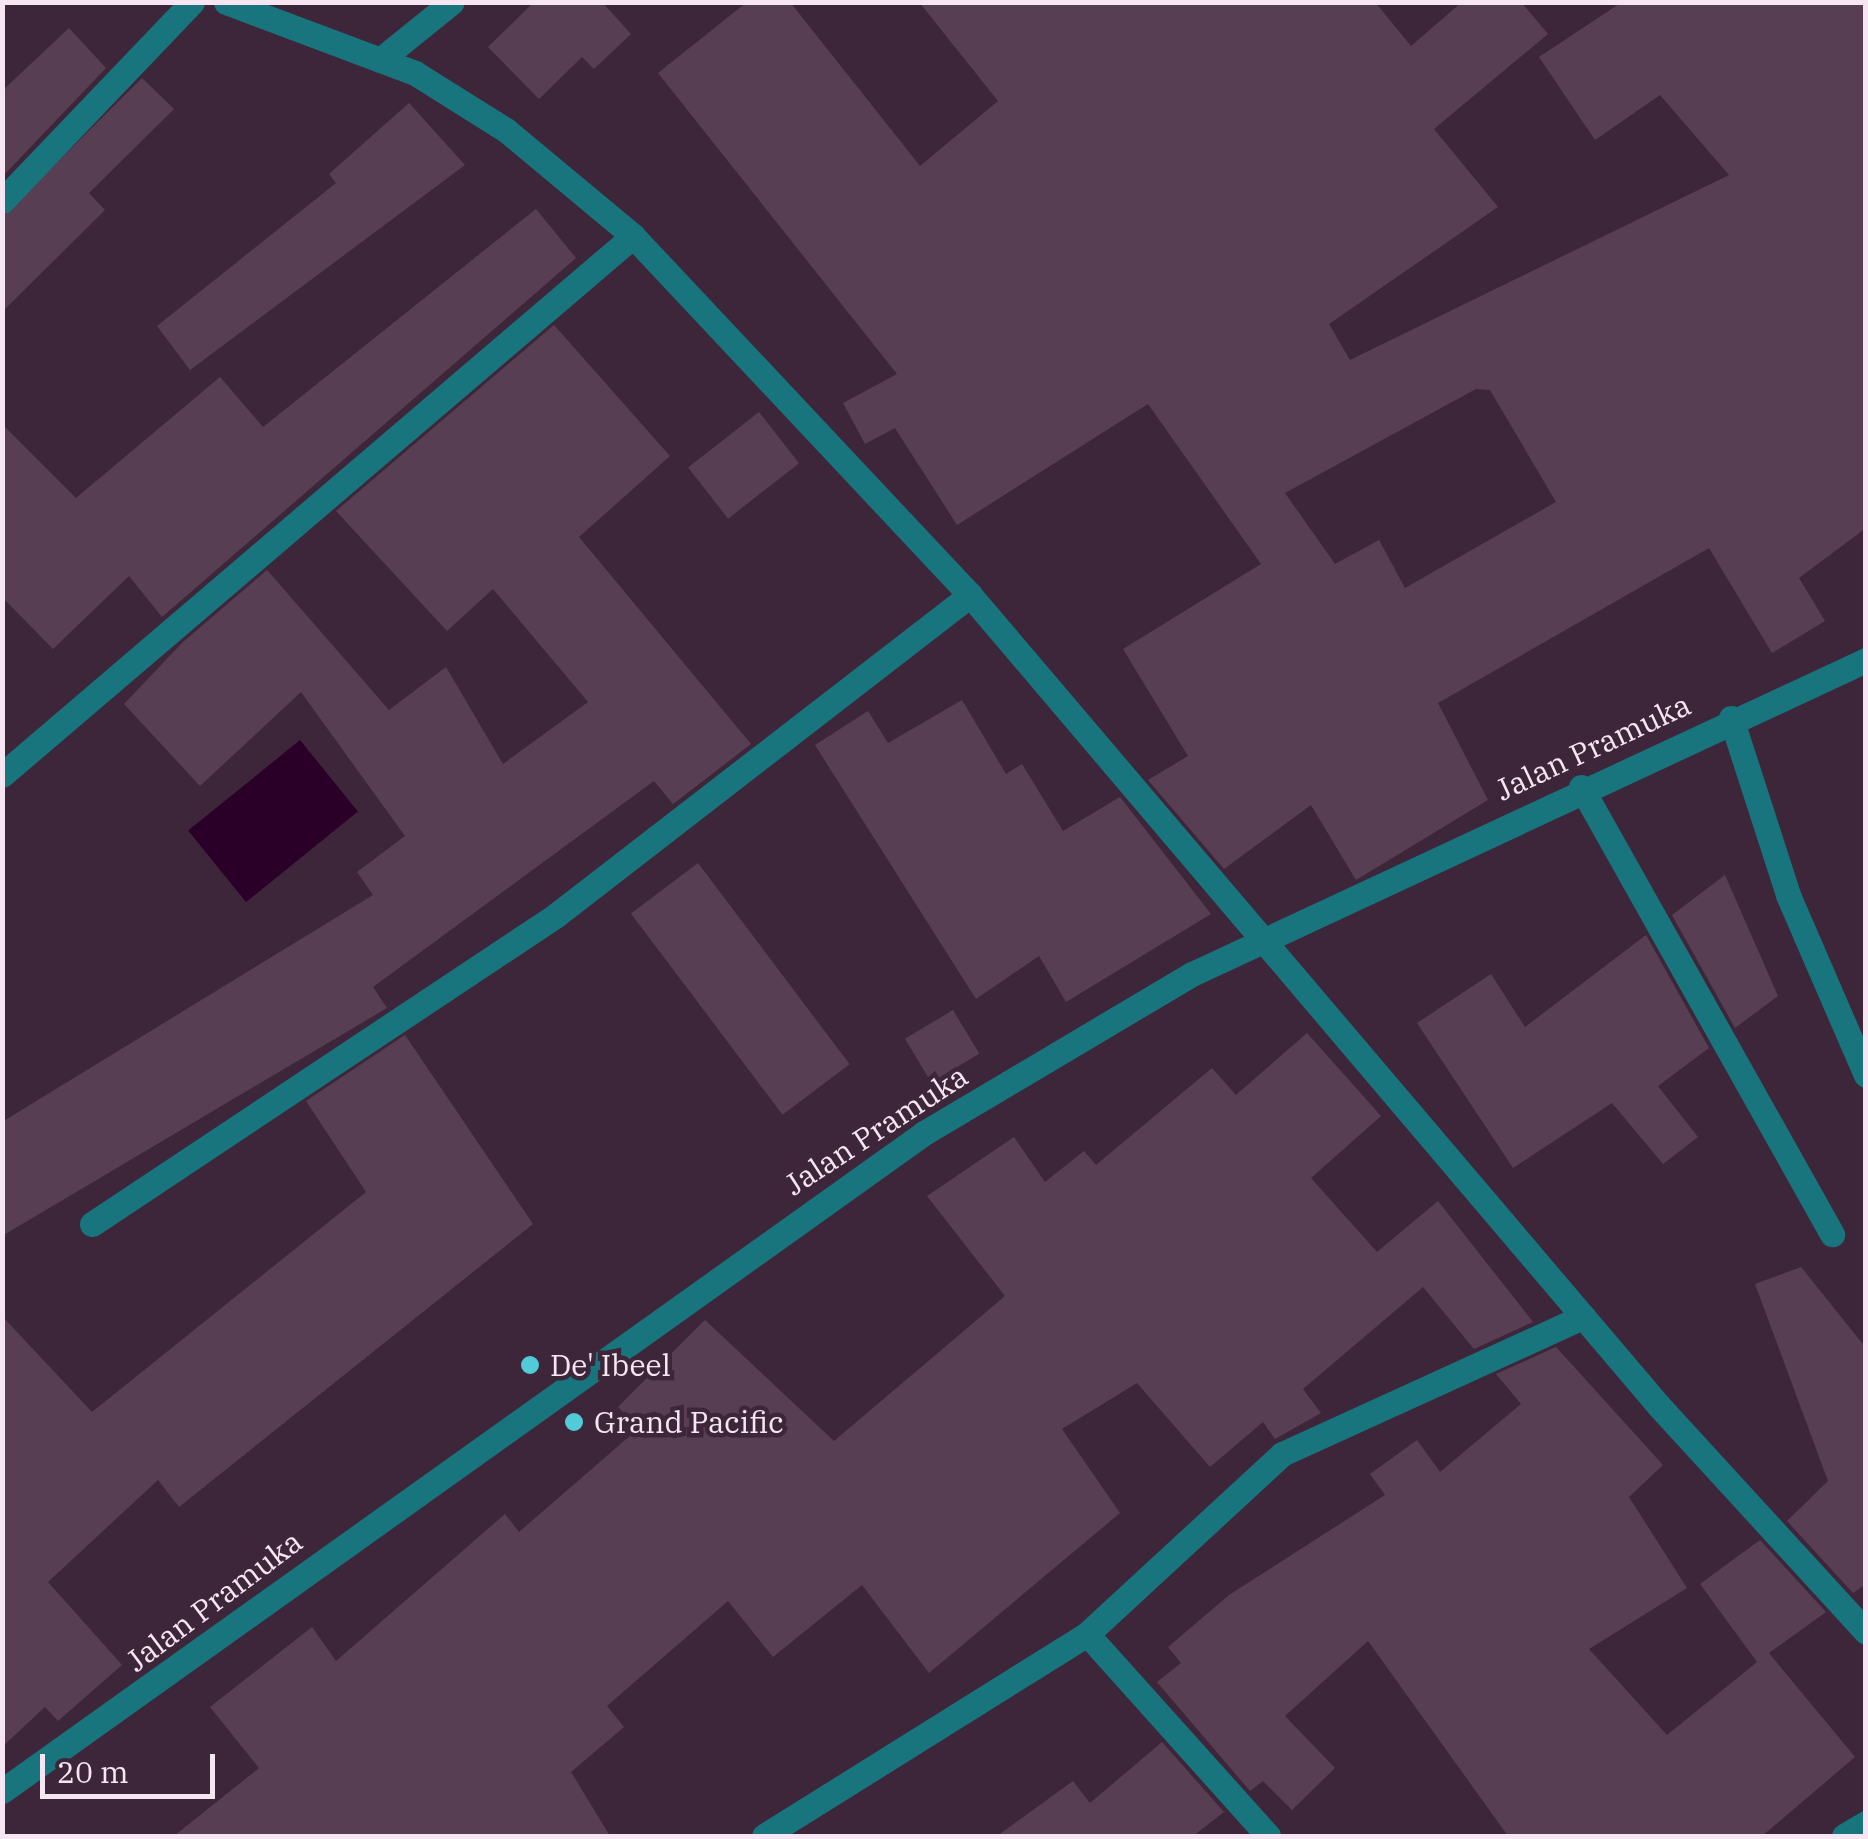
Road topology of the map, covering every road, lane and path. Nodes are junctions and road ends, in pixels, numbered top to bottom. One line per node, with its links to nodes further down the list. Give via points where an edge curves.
1 (192, 2): 5 (street)
2 (226, 2): 4 (street)
3 (452, 2): 4 (street)
4 (380, 60): 6 (street, via 506,130)
5 (2, 201)
6 (633, 236): 7 (street); 10 (street)
7 (970, 595): 12 (street); 14 (street, via 555,916)
8 (1866, 660): 9 (street, Jalan Pramuka)
9 (1730, 718): 11 (street, Jalan Pramuka); 13 (street, via 1788,895)
10 (2, 775)
11 (1581, 787): 12 (street, Jalan Pramuka); 15 (street)
12 (1263, 939): 16 (street); 19 (street, Jalan Pramuka, via 924,1134)
13 (1866, 1075)
14 (92, 1224)
15 (1832, 1234)
16 (1584, 1316): 17 (street); 18 (street, via 1282,1454)
17 (1866, 1632)
18 (1088, 1634): 21 (street); 22 (street)
19 (2, 1791)
20 (1866, 1822): 23 (street)
21 (764, 1836)
22 (1268, 1836)
23 (1844, 1836)

